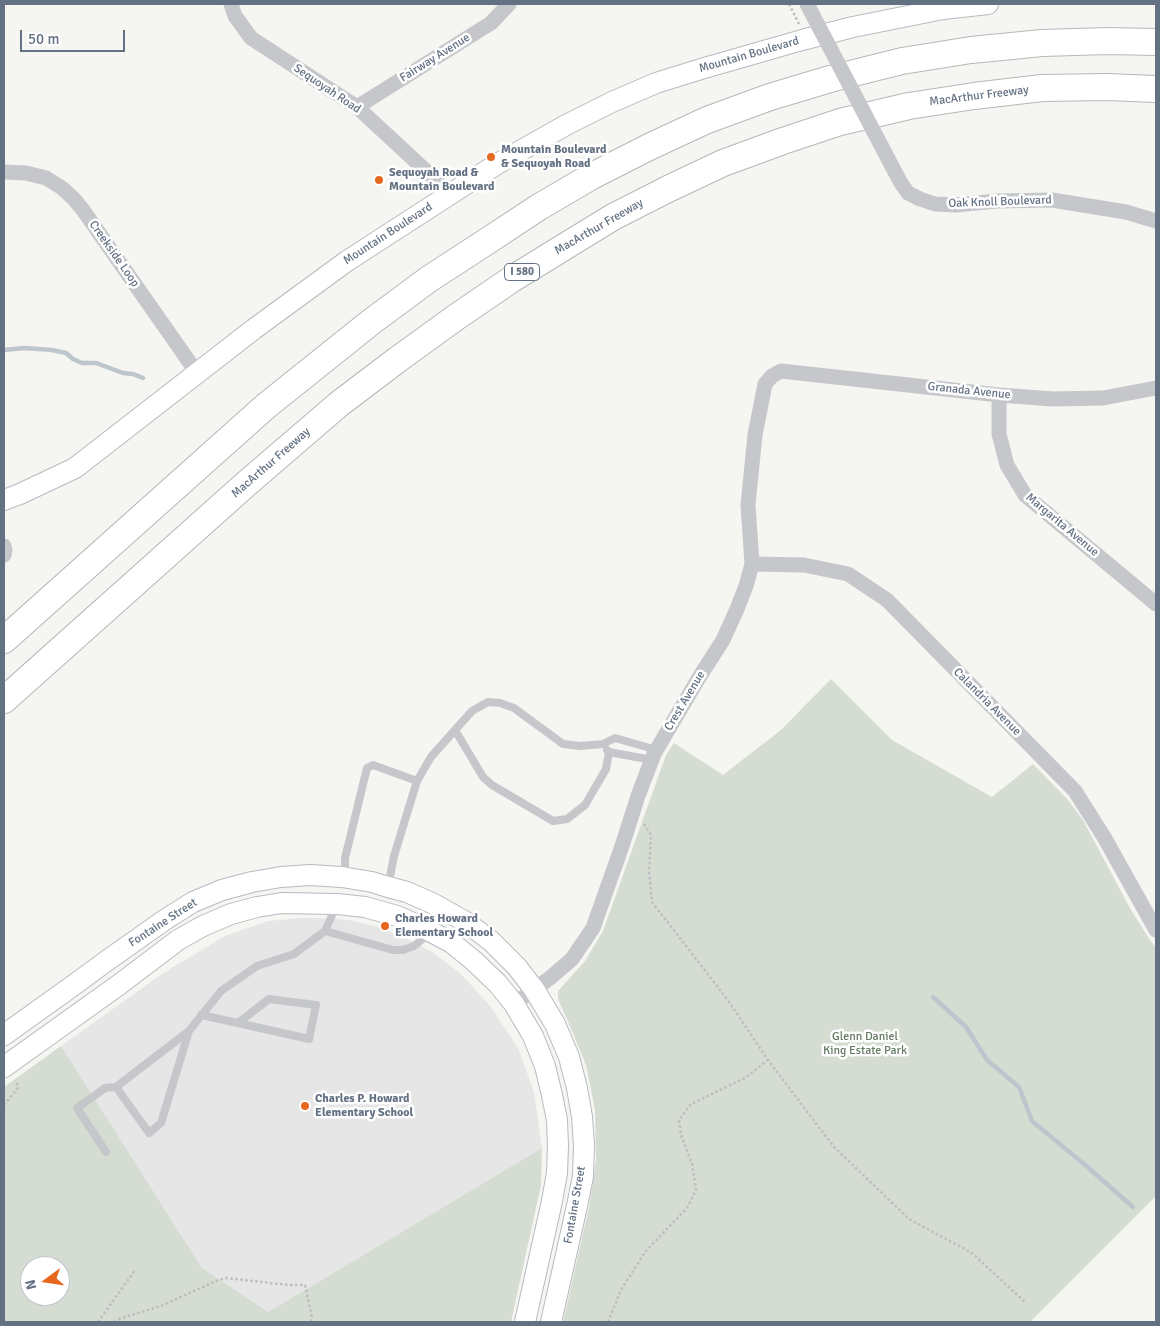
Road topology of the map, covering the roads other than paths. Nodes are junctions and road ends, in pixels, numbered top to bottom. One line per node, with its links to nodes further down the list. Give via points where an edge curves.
1 (231, 4): 7 (street, Sequoyah Road, via 235,16 251,38)
2 (509, 4): 7 (street, Fairway Avenue, via 491,23)
3 (807, 4): 10 (street, Oak Knoll Boulevard, bridge, via 908,193 935,204 1052,200 1126,212)
4 (988, 4): 9 (street, Mountain Boulevard, via 943,9 853,27 656,84 566,126)
5 (1156, 42): 20 (highway, via 1042,43 902,61 770,97 707,120 592,176 478,247 364,328 266,406)
6 (1156, 89): 21 (highway, MacArthur Freeway / I 580, via 1042,88 909,106 840,122 724,163 613,217 454,318 339,404)
7 (357, 107): 9 (street, Sequoyah Road, via 438,182)
8 (4, 172): 12 (street, Creekside Loop, via 46,178 74,199)
9 (446, 196): 12 (street, Mountain Boulevard, via 324,277)
10 (1156, 221)
11 (782, 371): 14 (street, Granada Avenue); 18 (street, Crest Avenue, via 765,384 755,434 748,505)
12 (197, 373): 15 (street, Mountain Boulevard, via 75,468)
13 (1156, 388): 14 (street, Granada Avenue, via 1103,398)
14 (999, 395): 19 (street, Margarita Avenue, via 999,434 1007,465 1024,495)
15 (4, 500)
16 (4, 546): 17 (street)
17 (4, 555)
18 (752, 564): 25 (street, Crest Avenue, via 723,640); 30 (street, Calandria Avenue, via 804,565 848,574 887,600 1075,791)
19 (1156, 604)
20 (4, 640)
21 (4, 700)
22 (455, 730): 23 (lane, via 472,711 488,702 500,703 514,708 564,744); 24 (lane, via 483,777 553,821 567,819 585,805 606,769); 26 (lane, via 430,757)
23 (603, 744): 24 (lane); 25 (lane, via 615,738)
24 (609, 752): 25 (lane)
25 (654, 755): 33 (street, Crest Avenue, via 593,928 572,959)
26 (417, 781): 27 (lane, via 374,765 367,768 348,846); 28 (lane)
27 (345, 877): 28 (street, Fontaine Street); 38 (street, Fontaine Street, via 281,877 222,890 193,902)
28 (388, 887): 33 (street, Fontaine Street, via 434,904 466,922 491,941)
29 (338, 904): 31 (lane); 32 (street, Fontaine Street, via 397,916); 39 (street, Fontaine Street, via 282,903 231,914 203,926 178,940)
30 (1156, 930)
31 (325, 932): 32 (lane, via 403,950); 35 (lane, via 294,954 256,966 221,990)
32 (432, 932): 34 (street, Fontaine Street, via 474,961)
33 (534, 989): 34 (street, Crest Avenue); 43 (street, Fontaine Street, via 555,1024 569,1057 582,1117 584,1145 583,1176)
34 (514, 1004): 42 (street, Fontaine Street, via 533,1036 545,1066 557,1120 558,1146 552,1201)
35 (201, 1015): 36 (lane); 37 (lane)
36 (238, 1023): 36 (lane, via 309,1039 316,1005 269,999)
37 (189, 1031): 40 (lane); 40 (lane, via 161,1123 149,1133)
38 (4, 1035)
39 (7, 1064)
40 (116, 1087): 41 (lane, via 105,1088 77,1108)
41 (106, 1152)
42 (525, 1322)
43 (551, 1322)

